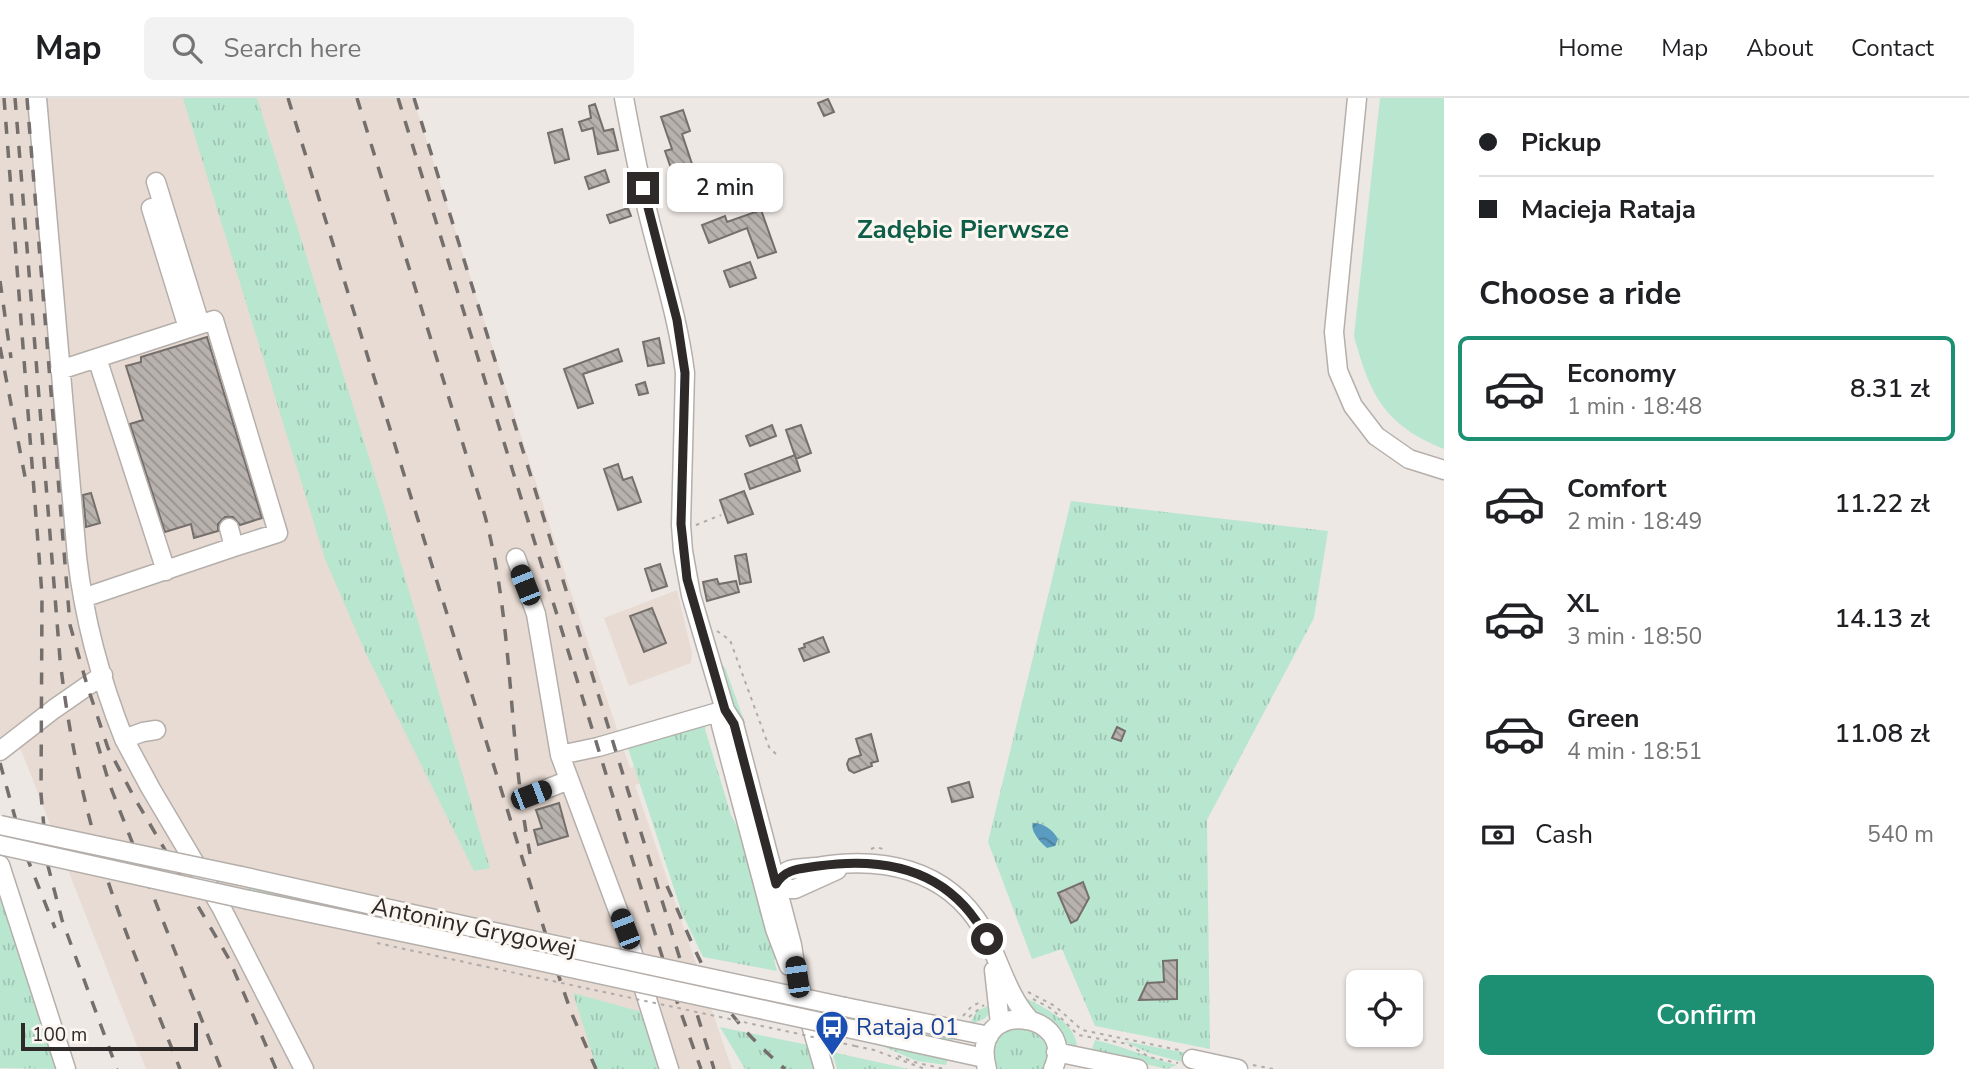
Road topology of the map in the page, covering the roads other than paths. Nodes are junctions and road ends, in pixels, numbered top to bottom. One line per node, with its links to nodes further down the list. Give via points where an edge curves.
1 (37, 98): 7 (street)
2 (624, 98): 15 (street, via 683,352 682,530 691,595)
3 (1357, 98): 8 (street, via 1334,332 1338,372 1353,406 1376,436 1409,459)
4 (150, 184): 5 (street)
5 (194, 326): 6 (street); 10 (street, via 214,320 278,533)
6 (97, 358): 7 (street); 12 (street)
7 (60, 370): 13 (street)
8 (1444, 470)
9 (229, 528): 10 (street)
10 (234, 547): 12 (street)
11 (516, 558): 19 (street, via 536,614)
12 (166, 571): 13 (street)
13 (83, 598): 14 (street)
14 (103, 675): 17 (street); 18 (street)
15 (725, 710): 19 (street); 25 (street, via 734,724)
16 (156, 730): 17 (street)
17 (124, 738): 33 (street, via 221,907)
18 (0, 751)
19 (559, 755): 20 (street)
20 (569, 780): 21 (street); 34 (street, via 625,929)
21 (531, 795)
22 (0, 825): 28 (street, Antoniny Grygowej, bridge, via 845,1007)
23 (0, 845): 31 (street, Antoniny Grygowej, bridge)
24 (0, 865): 32 (street)
25 (770, 886): 26 (street, via 789,870 832,864 886,864 913,871 955,895 970,911); 35 (street, via 792,945)
26 (1011, 994): 27 (street); 28 (street)
27 (1029, 1019): 28 (street, via 1018,1018); 30 (street, via 1040,1023 1054,1040)
28 (994, 1030): 31 (street, via 986,1043)
29 (1185, 1058): 37 (street)
30 (1055, 1060): 36 (street)
31 (986, 1064)
32 (66, 1069)
33 (304, 1069)
34 (669, 1069)
35 (824, 1069)
36 (1138, 1069)
37 (1238, 1069)

